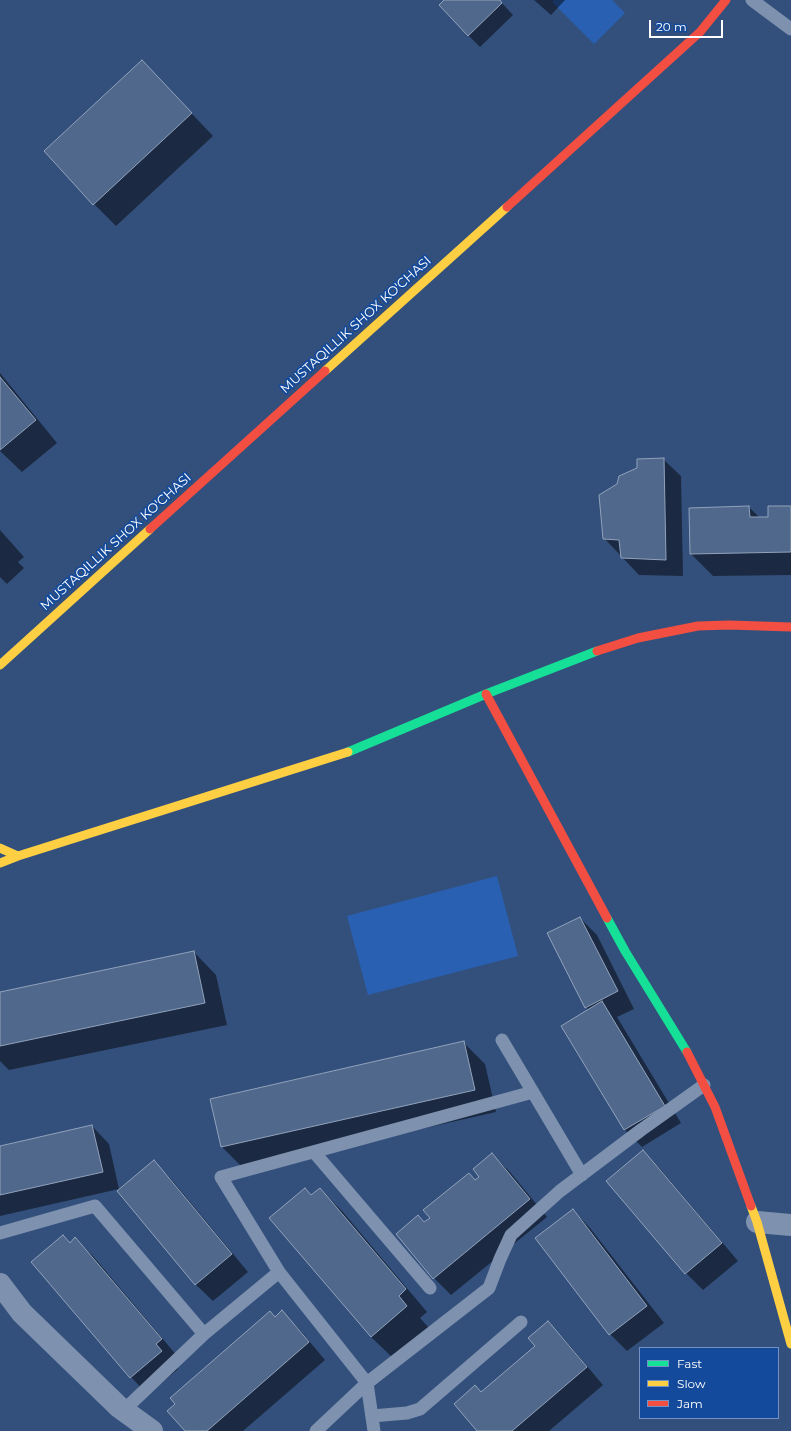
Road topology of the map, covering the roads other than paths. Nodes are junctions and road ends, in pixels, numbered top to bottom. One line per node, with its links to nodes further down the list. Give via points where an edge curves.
1 (726, 0): 5 (street, MUSTAQILLIK SHOX KO'CHASI, via 700,32)
2 (752, 0): 3 (lane)
3 (791, 29)
4 (791, 627): 6 (street, via 698,626 666,632 606,647)
5 (0, 665)
6 (486, 694): 8 (street, via 355,750); 11 (street, via 625,950 683,1044)
7 (0, 848): 8 (street)
8 (18, 856): 9 (street)
9 (0, 862)
10 (502, 1040): 12 (lane)
11 (704, 1085): 14 (lane); 15 (street, via 715,1107)
12 (533, 1092): 13 (lane); 14 (lane)
13 (314, 1152): 18 (lane, via 221,1177); 20 (lane)
14 (582, 1175): 24 (lane, via 560,1191 512,1235 489,1288)
15 (757, 1222): 16 (street); 23 (street)
16 (791, 1225)
17 (0, 1232): 22 (lane, via 95,1206)
18 (279, 1272): 22 (lane); 24 (lane)
19 (0, 1284): 25 (street, via 22,1313)
20 (430, 1288)
21 (521, 1322): 26 (lane, via 420,1409 407,1413)
22 (204, 1334): 25 (lane)
23 (791, 1344)
24 (367, 1383): 26 (lane); 28 (lane)
25 (124, 1410): 27 (street)
26 (372, 1416): 29 (lane)
27 (152, 1431)
28 (316, 1431)
29 (374, 1431)

